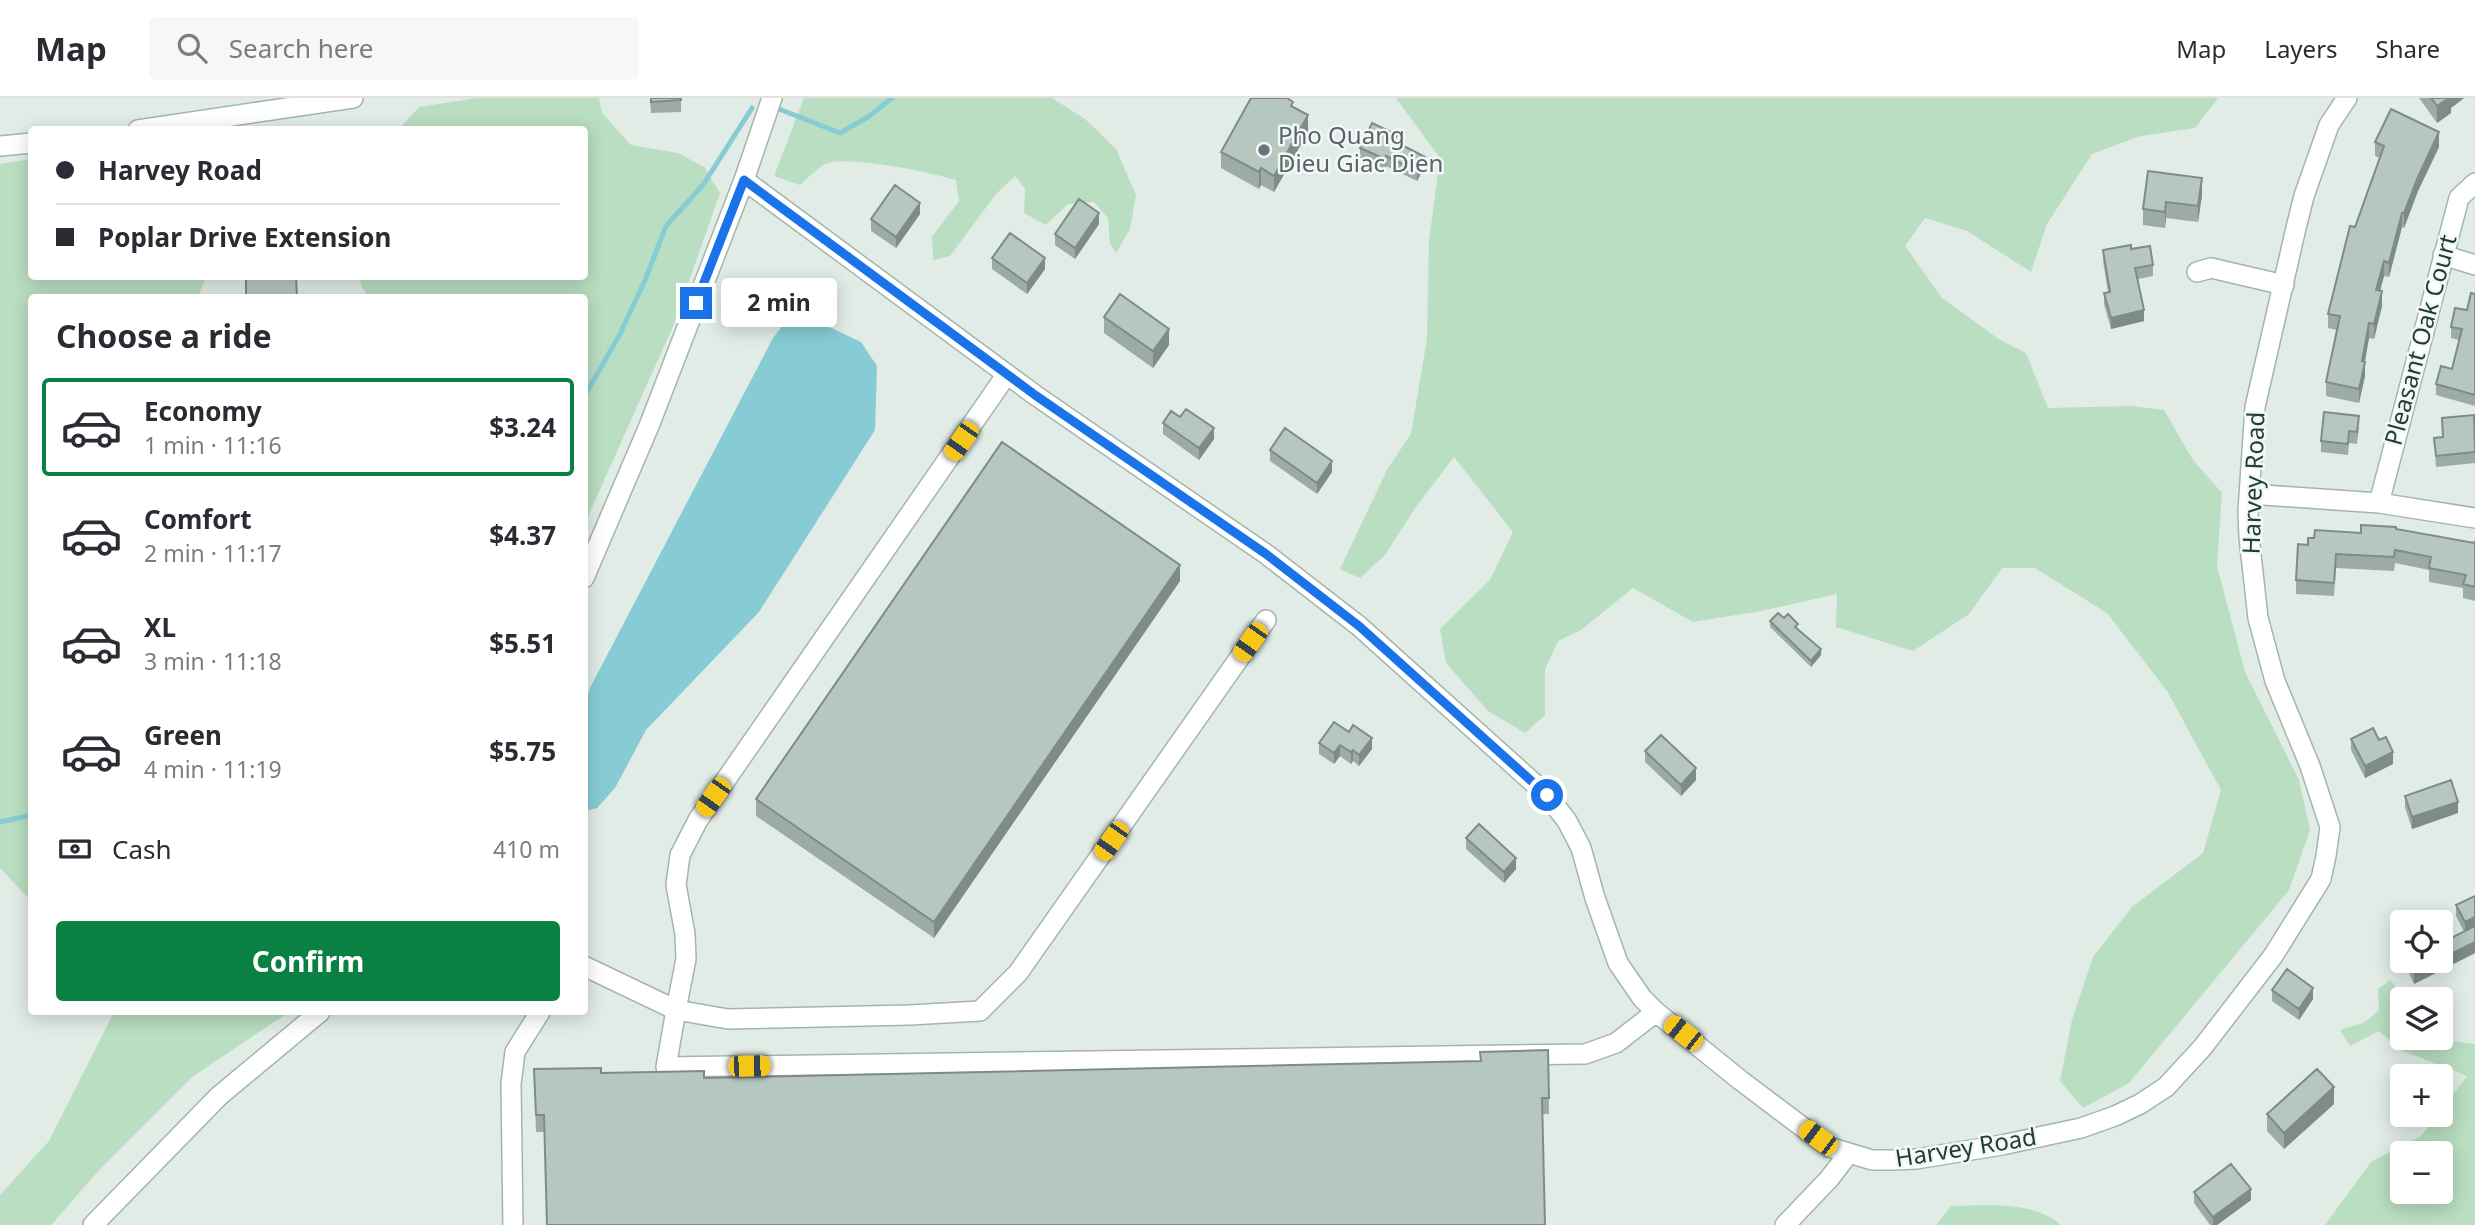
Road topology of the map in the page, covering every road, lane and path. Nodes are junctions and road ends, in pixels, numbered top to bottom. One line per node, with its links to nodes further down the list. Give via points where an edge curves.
1 (353, 98): 4 (street)
2 (772, 98): 7 (street)
3 (2347, 98): 12 (street, Harvey Road, via 2329,125 2312,172)
4 (165, 126)
5 (28, 143): 6 (street)
6 (0, 146)
7 (744, 180): 13 (street, Harvey Road); 17 (street)
8 (2475, 183): 9 (street, Pleasant Oak Court, via 2459,198)
9 (2444, 254): 10 (street); 15 (street, Pleasant Oak Court)
10 (2475, 265)
11 (2197, 272): 12 (street, via 2211,268)
12 (2284, 285): 14 (street, Harvey Road, via 2255,407)
13 (1007, 374): 20 (street, via 698,820 680,855 676,885 686,959); 21 (street, Harvey Road, via 1303,582 1390,653 1547,795 1581,848 1618,963)
14 (2250, 494): 15 (street); 24 (street, Harvey Road, via 2254,591 2264,645 2330,827 2321,878 2307,903 2273,956 2202,1048 2166,1087 2140,1104 2081,1128 2002,1145 1916,1159 1872,1160)
15 (2379, 503): 16 (street)
16 (2475, 518)
17 (588, 569)
18 (1266, 620): 20 (street, via 1018,973 980,1011 728,1019)
19 (588, 968): 20 (street)
20 (676, 1010): 21 (street, via 666,1067 1585,1054 1616,1043)
21 (1656, 1012): 24 (street, Harvey Road, via 1829,1147)
22 (316, 1015): 25 (street, via 219,1096)
23 (538, 1015): 26 (street, via 515,1052 511,1084)
24 (1849, 1153): 27 (street)
25 (93, 1225)
26 (513, 1225)
27 (1785, 1225)

